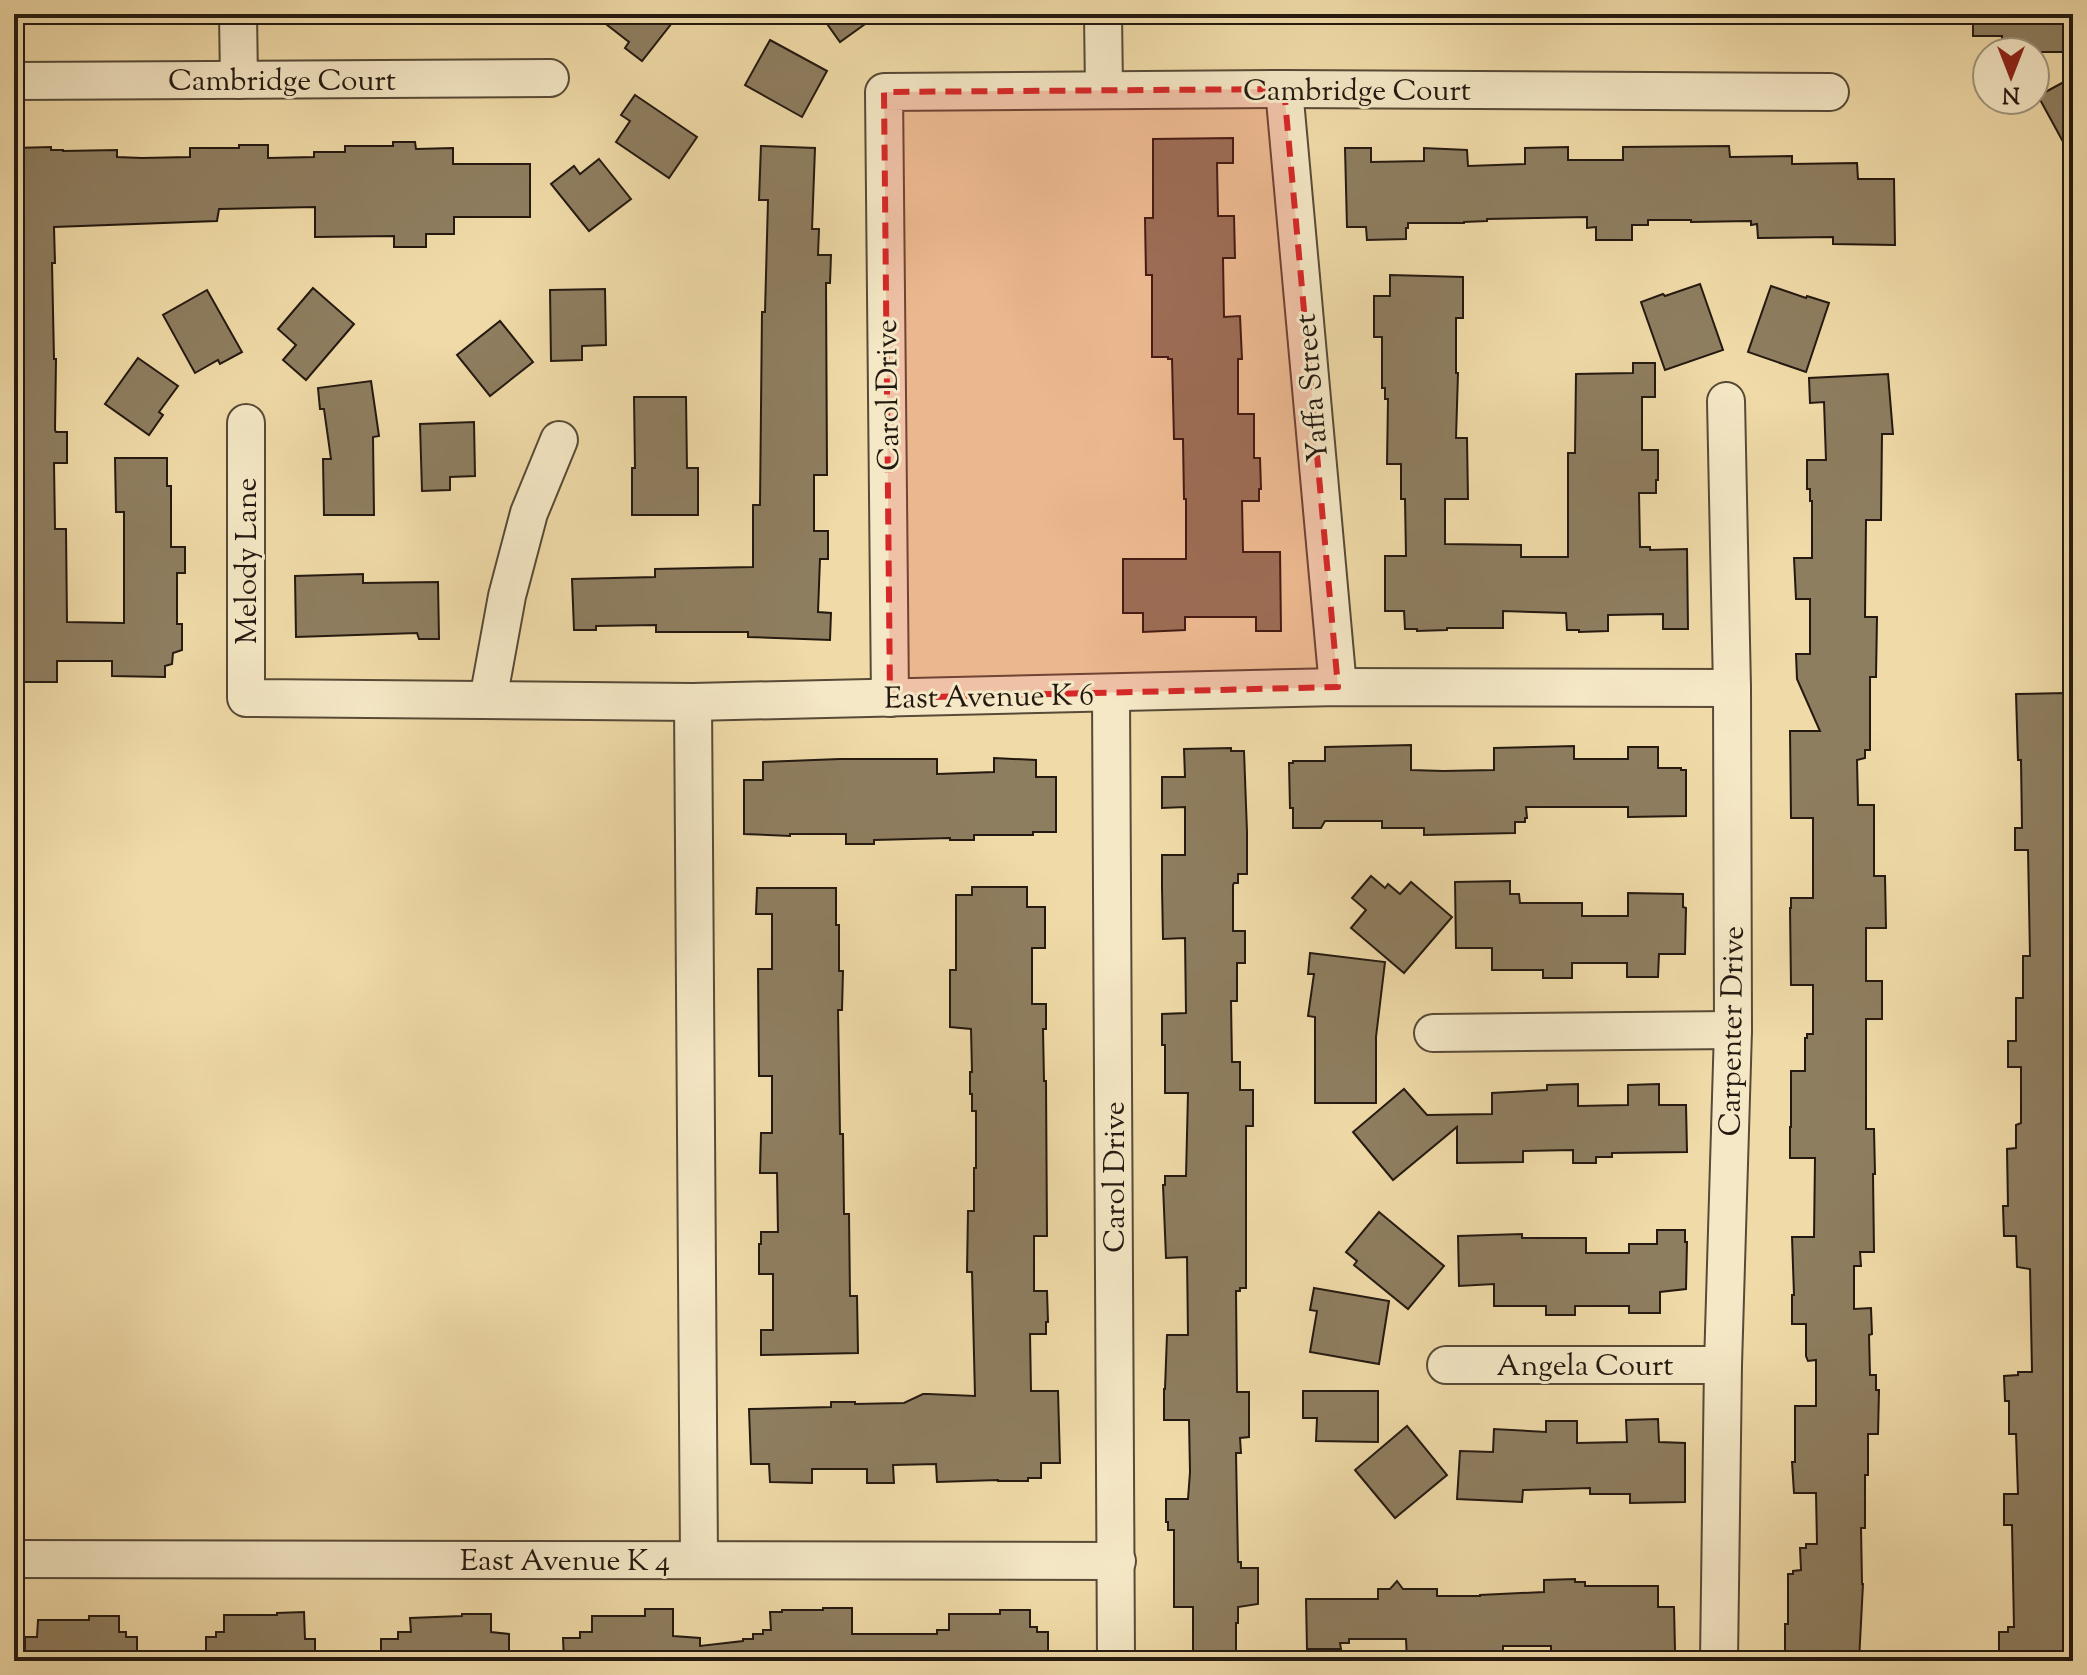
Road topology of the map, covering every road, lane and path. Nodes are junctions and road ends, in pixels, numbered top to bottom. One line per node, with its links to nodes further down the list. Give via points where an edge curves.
1 (238, 14): 4 (street)
2 (1103, 14): 7 (street)
3 (550, 78): 4 (street, Cambridge Court)
4 (239, 80): 5 (street, Cambridge Court)
5 (14, 81)
6 (1284, 89): 7 (street, Cambridge Court); 9 (street, Cambridge Court); 13 (street, Yaffa Street)
7 (1104, 90): 8 (street, Cambridge Court)
8 (884, 92): 17 (street, Carol Drive)
9 (1830, 92)
10 (1726, 401): 14 (street, Carpenter Drive)
11 (246, 423): 16 (street, Melody Lane)
12 (559, 440): 18 (street, via 529,513)
13 (1338, 687): 14 (street, East Avenue K 6); 15 (street, East Avenue K 6)
14 (1732, 688): 20 (street, Carpenter Drive)
15 (1111, 694): 17 (street, East Avenue K 6); 26 (street, Carol Drive)
16 (246, 698): 18 (street, East Avenue K 6)
17 (890, 698): 19 (street, East Avenue K 6)
18 (488, 700): 19 (street, East Avenue K 6)
19 (693, 702): 25 (street)
20 (1733, 1030): 21 (street); 23 (street, Carpenter Drive)
21 (1433, 1033)
22 (1446, 1365): 23 (street, Angela Court)
23 (1723, 1365): 28 (street, Carpenter Drive)
24 (14, 1559): 25 (street, East Avenue K 4)
25 (699, 1560): 26 (street, East Avenue K 4)
26 (1117, 1561): 27 (street, Carol Drive)
27 (1116, 1661)
28 (1719, 1661)

